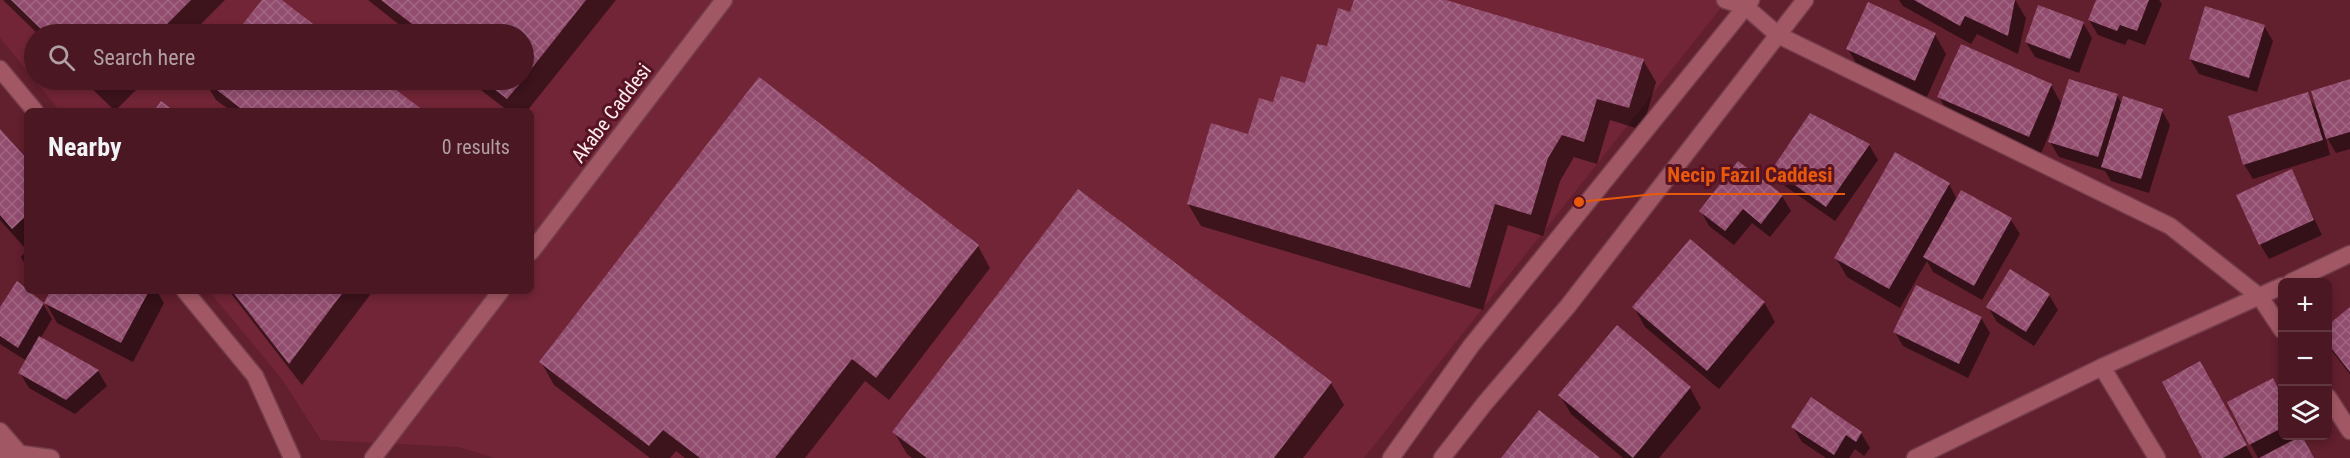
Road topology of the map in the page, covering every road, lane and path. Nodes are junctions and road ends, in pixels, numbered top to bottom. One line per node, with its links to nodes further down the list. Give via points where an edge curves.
1 (724, 0): 8 (street, Akabe Caddesi)
2 (1725, 0): 4 (street)
3 (1805, 0): 5 (street)
4 (1749, 3): 5 (street); 26 (street, via 1471,346)
5 (1778, 35): 14 (street, via 2170,226); 27 (street, via 1568,306)
6 (0, 69): 7 (street)
7 (32, 108)
8 (534, 248)
9 (2350, 254): 10 (street)
10 (2299, 278)
11 (2278, 288): 14 (street)
12 (187, 294): 24 (street, via 255,376)
13 (499, 294): 25 (street)
14 (2260, 297): 15 (street); 16 (street)
15 (2278, 323)
16 (2102, 367): 22 (street); 29 (street)
17 (2332, 403): 19 (street)
18 (0, 431): 21 (street)
19 (2350, 431)
20 (0, 451): 21 (street)
21 (20, 454): 23 (street)
22 (1936, 454): 28 (street)
23 (51, 458)
24 (292, 458)
25 (373, 458)
26 (1391, 458)
27 (1443, 458)
28 (1915, 458)
29 (2157, 458)

